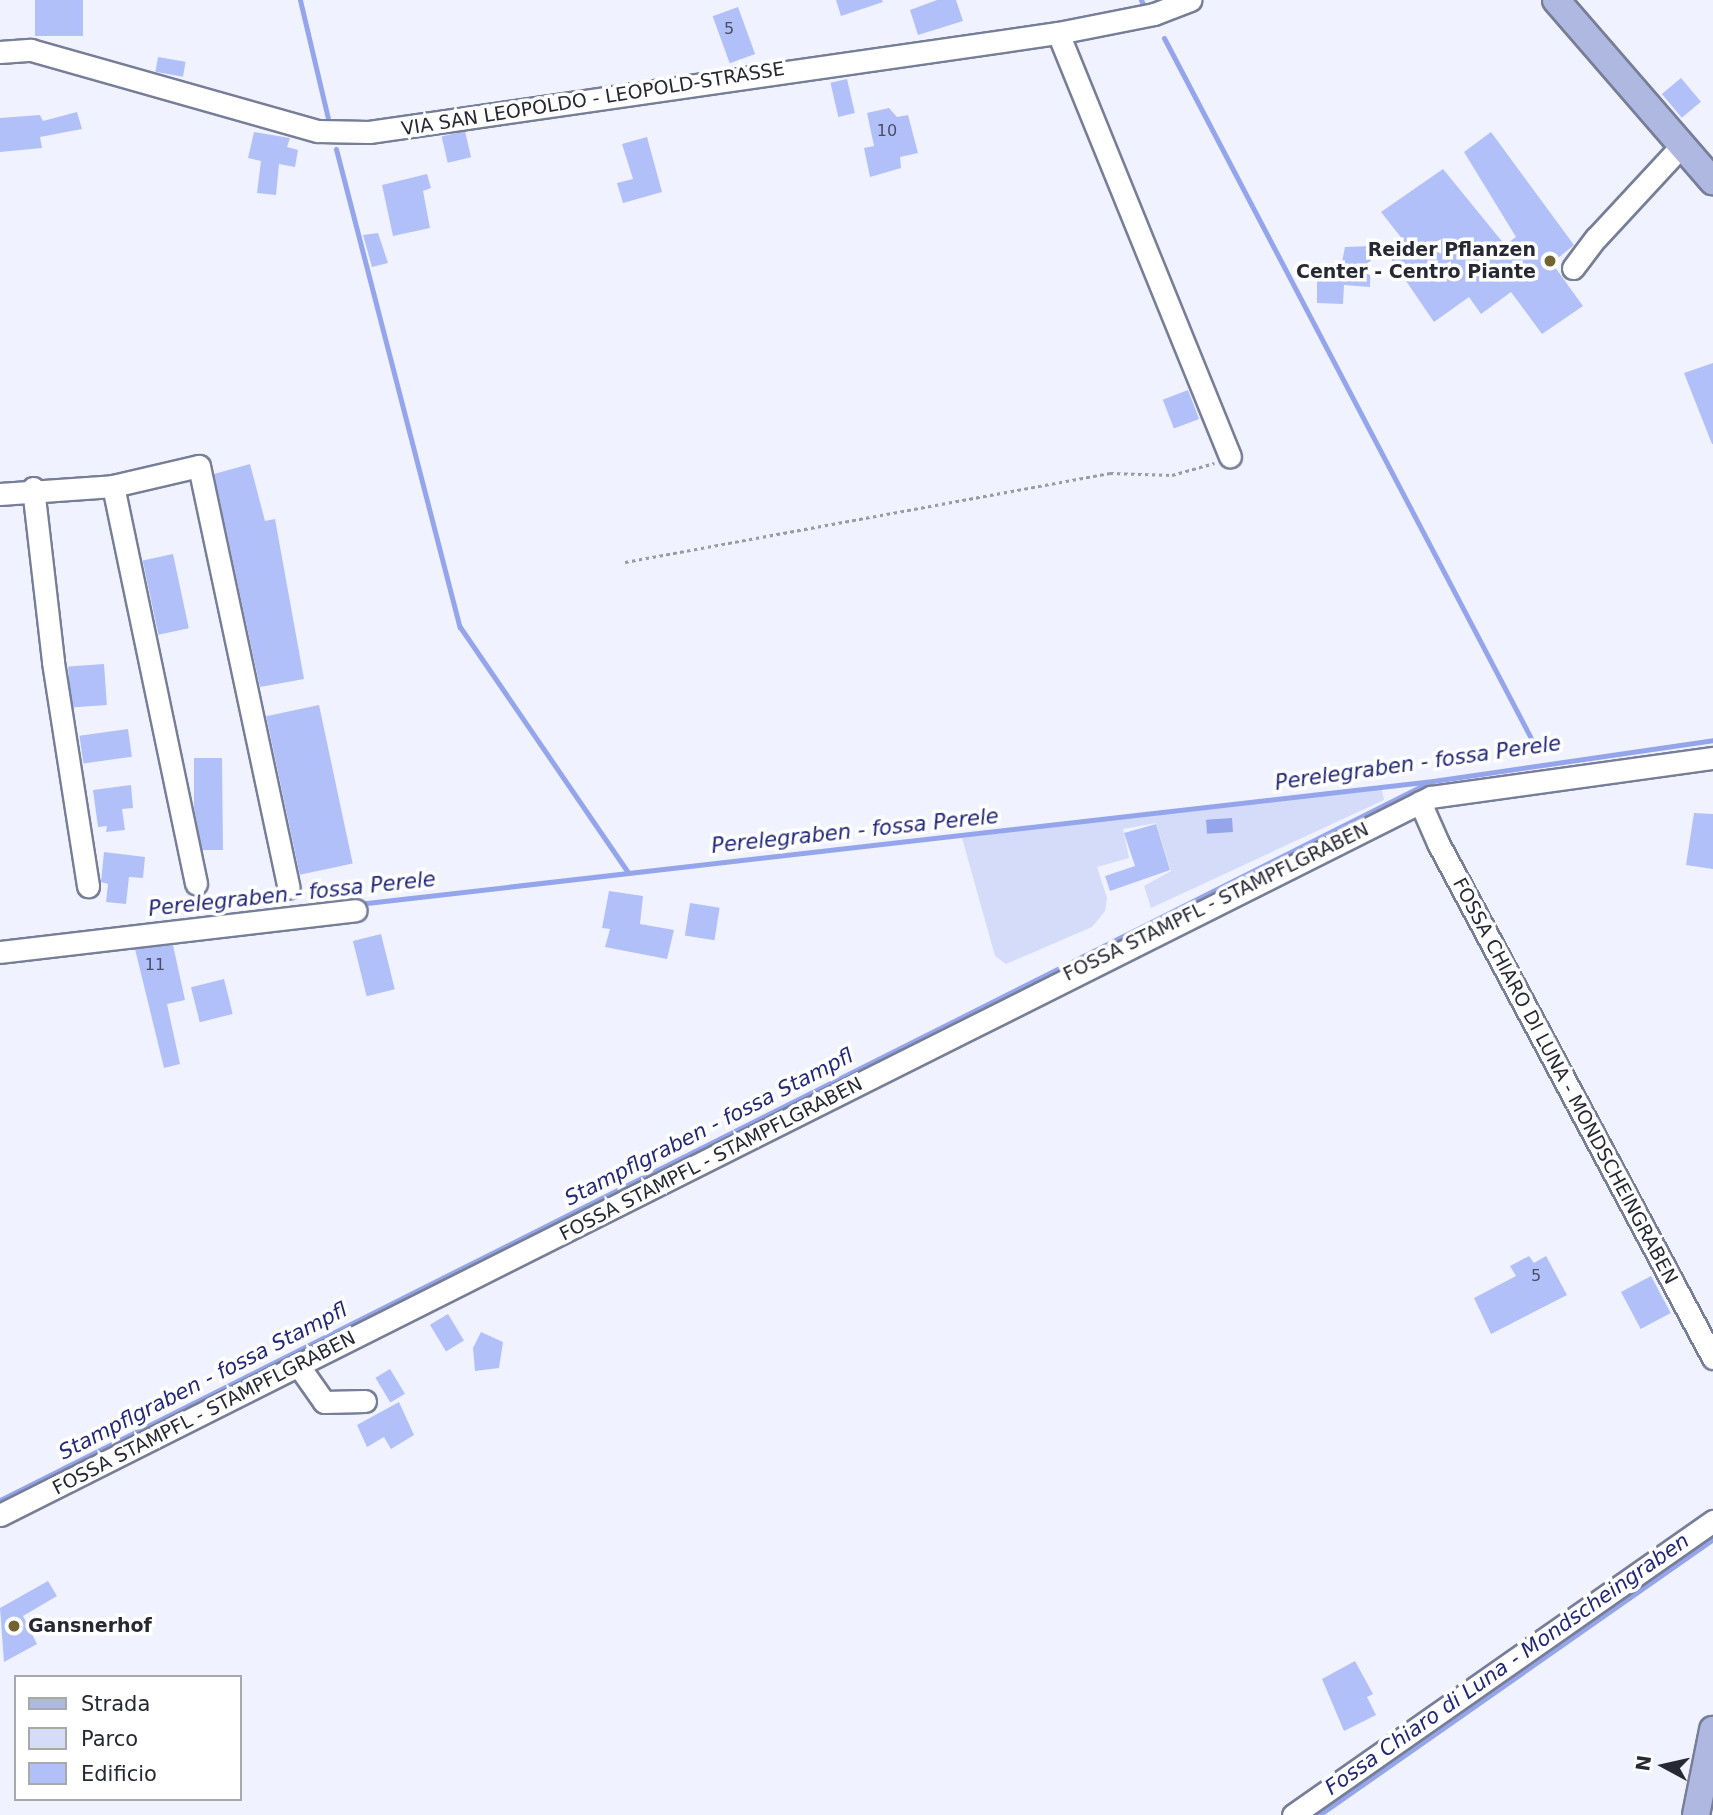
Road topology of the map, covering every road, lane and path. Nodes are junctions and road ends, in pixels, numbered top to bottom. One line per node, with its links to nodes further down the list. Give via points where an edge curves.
1 (1190, 0): 3 (street, VIA SAN LEOPOLDO - LEOPOLD-STRASSE, via 1154,14)
2 (1556, 0): 5 (main road)
3 (1058, 33): 4 (street, VIA SAN LEOPOLDO - LEOPOLD-STRASSE, via 369,132 317,131 31,50); 8 (street)
4 (0, 52)
5 (1683, 144): 6 (main road); 7 (street)
6 (1713, 181)
7 (1573, 268)
8 (1230, 456): 12 (path, via 1172,475 1111,473)
9 (113, 486): 10 (street); 15 (street); 17 (street, via 199,466)
10 (33, 488): 11 (street); 16 (street, via 53,662)
11 (0, 494)
12 (625, 562)
13 (1713, 758): 14 (street, FOSSA STAMPFL - STAMPFLGRABEN)
14 (1420, 802): 20 (street, FOSSA CHIARO DI LUNA - MONDSCHEINGRABEN); 21 (street, FOSSA STAMPFL - STAMPFLGRABEN)
15 (196, 883)
16 (88, 886)
17 (289, 888)
18 (356, 910): 19 (street)
19 (0, 952)
20 (1713, 1358)
21 (298, 1366): 22 (street, via 324,1402); 23 (street, FOSSA STAMPFL - STAMPFLGRABEN)
22 (365, 1401)
23 (0, 1515)
24 (1713, 1521): 26 (street)
25 (1713, 1730): 27 (main road)
26 (1293, 1815)
27 (1696, 1815)

